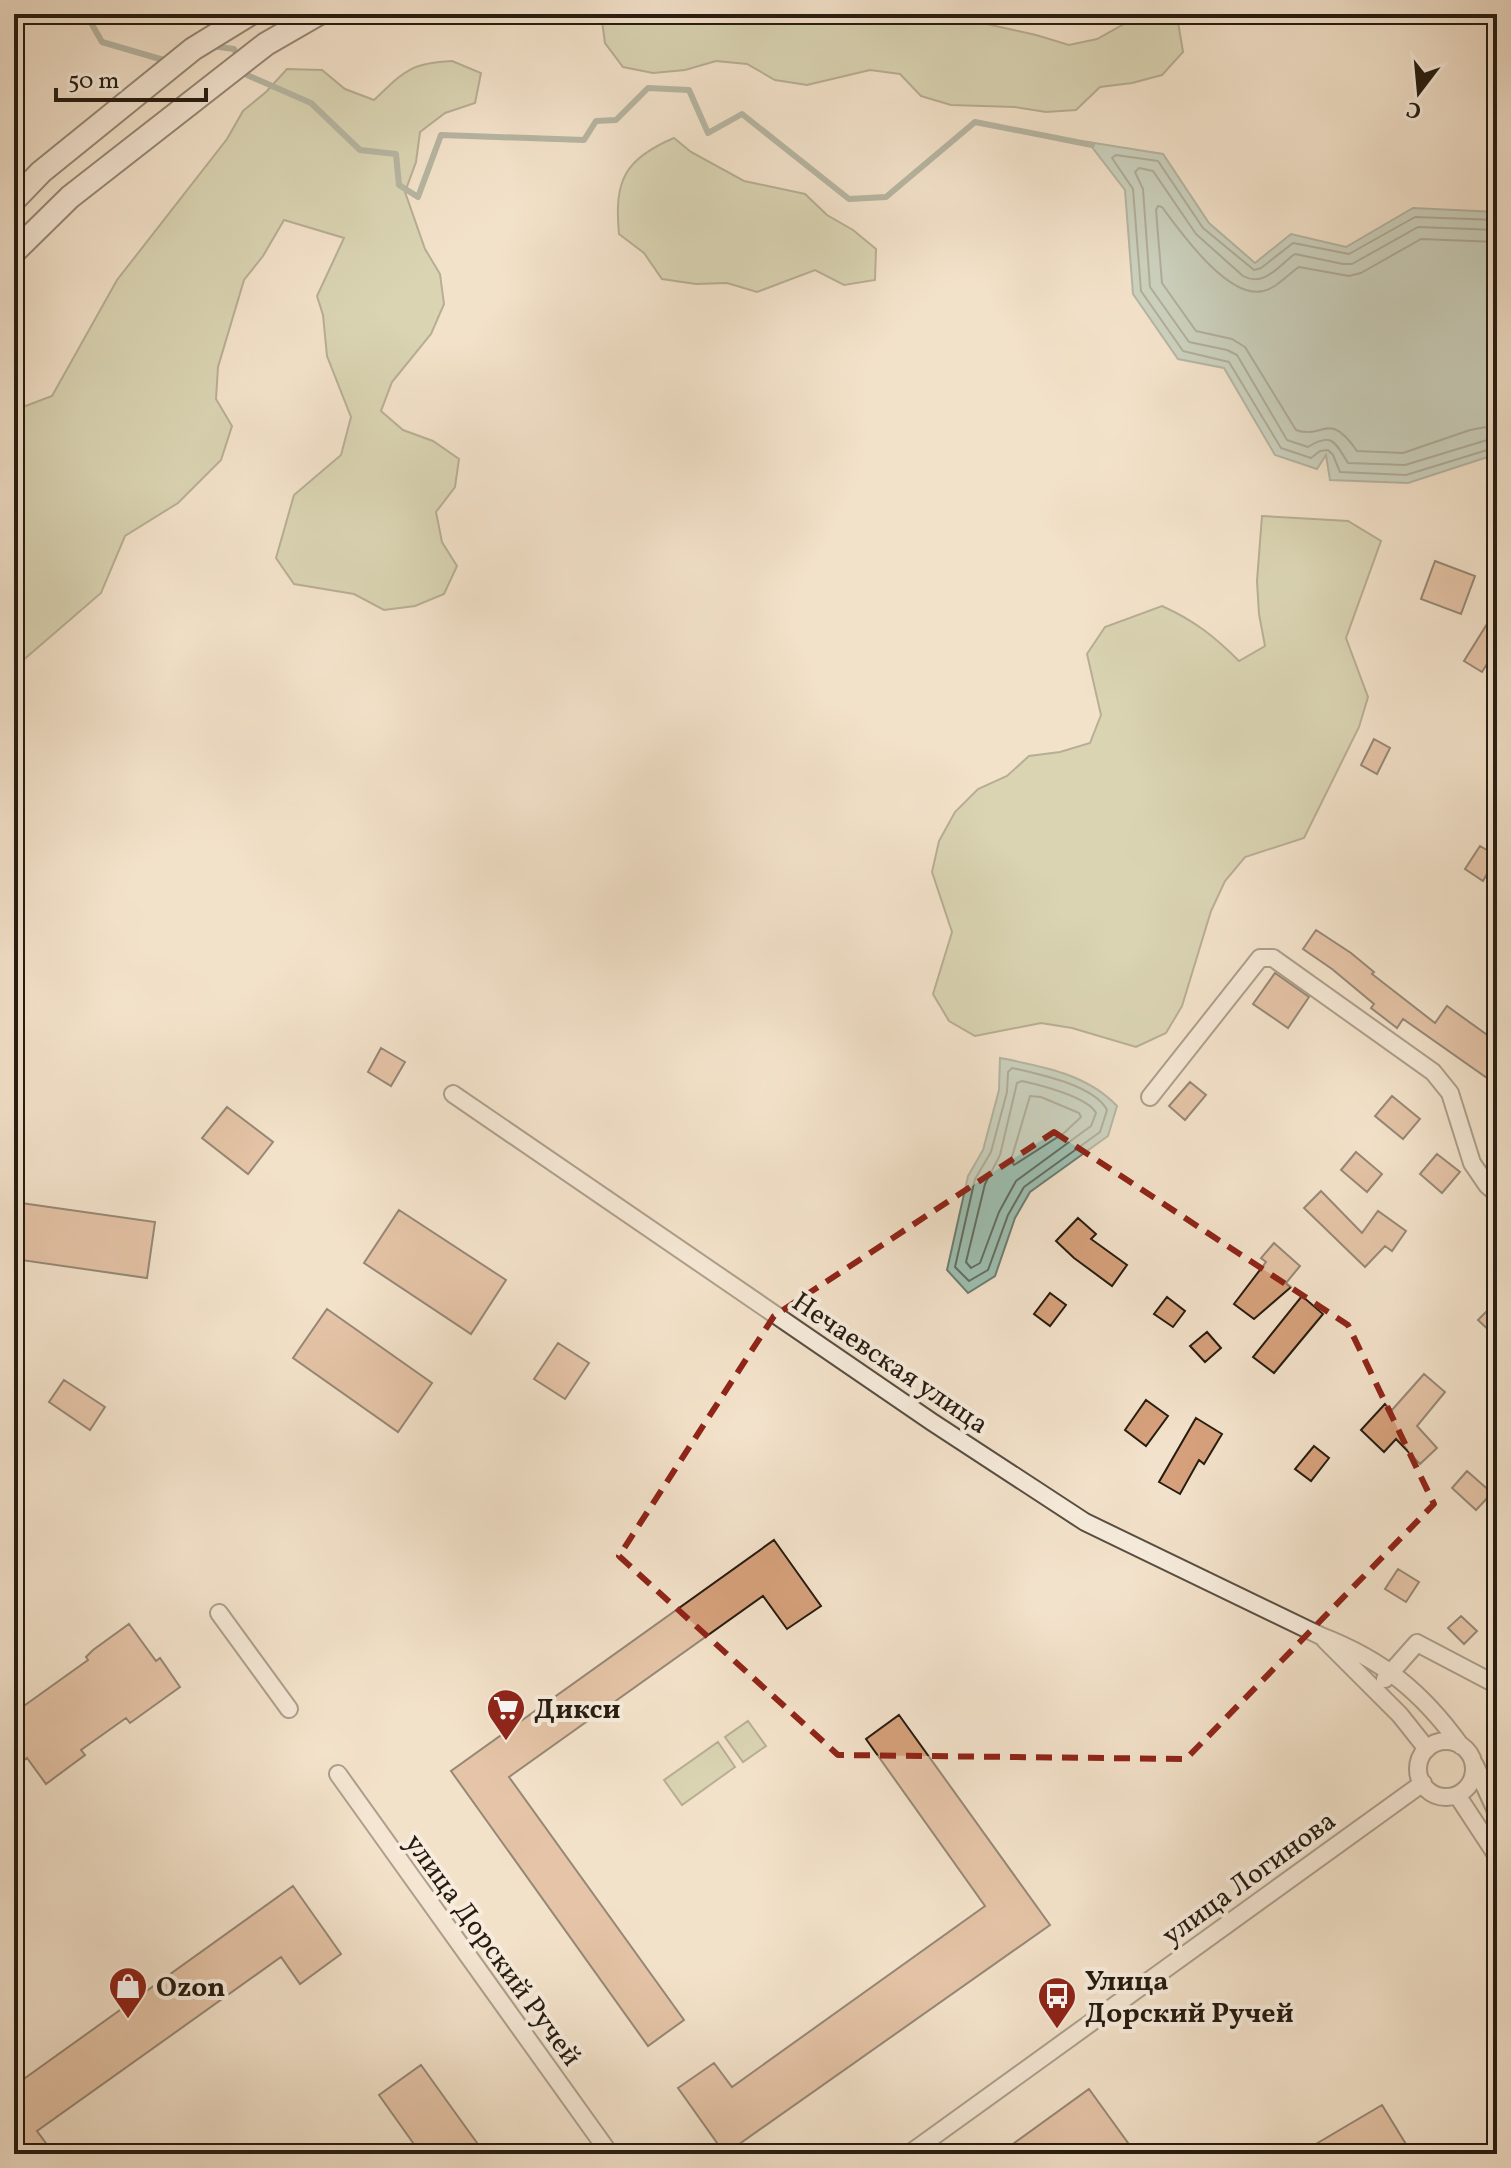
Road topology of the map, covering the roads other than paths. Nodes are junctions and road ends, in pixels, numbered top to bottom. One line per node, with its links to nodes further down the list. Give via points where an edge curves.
1 (250, 14): 3 (main road, via 193,49)
2 (318, 14): 4 (main road, via 266,44 70,197)
3 (14, 200)
4 (14, 252)
5 (453, 1094): 9 (street, Нечаевская улица, via 1085,1522)
6 (1150, 1097): 7 (street, via 1260,958 1273,958 1433,1072 1450,1093 1472,1163)
7 (1497, 1194)
8 (219, 1613): 12 (street)
9 (1321, 1636): 10 (street, Нечаевская улица, via 1357,1650); 14 (street, Нечаевская улица)
10 (1388, 1676): 11 (street, via 1417,1643); 13 (street, Нечаевская улица, via 1440,1717)
11 (1497, 1685)
12 (289, 1709)
13 (1461, 1746): 14 (street, via 1446,1741); 15 (street)
14 (1427, 1749): 17 (street, via 1418,1767)
15 (1473, 1760): 18 (street, via 1472,1781); 19 (street)
16 (338, 1774): 21 (street, улица Дорский Ручей)
17 (1423, 1783): 18 (street, via 1436,1795); 22 (street, улица Логинова)
18 (1457, 1795): 20 (street)
19 (1497, 1813)
20 (1497, 1856)
21 (610, 2154)
22 (909, 2154)

